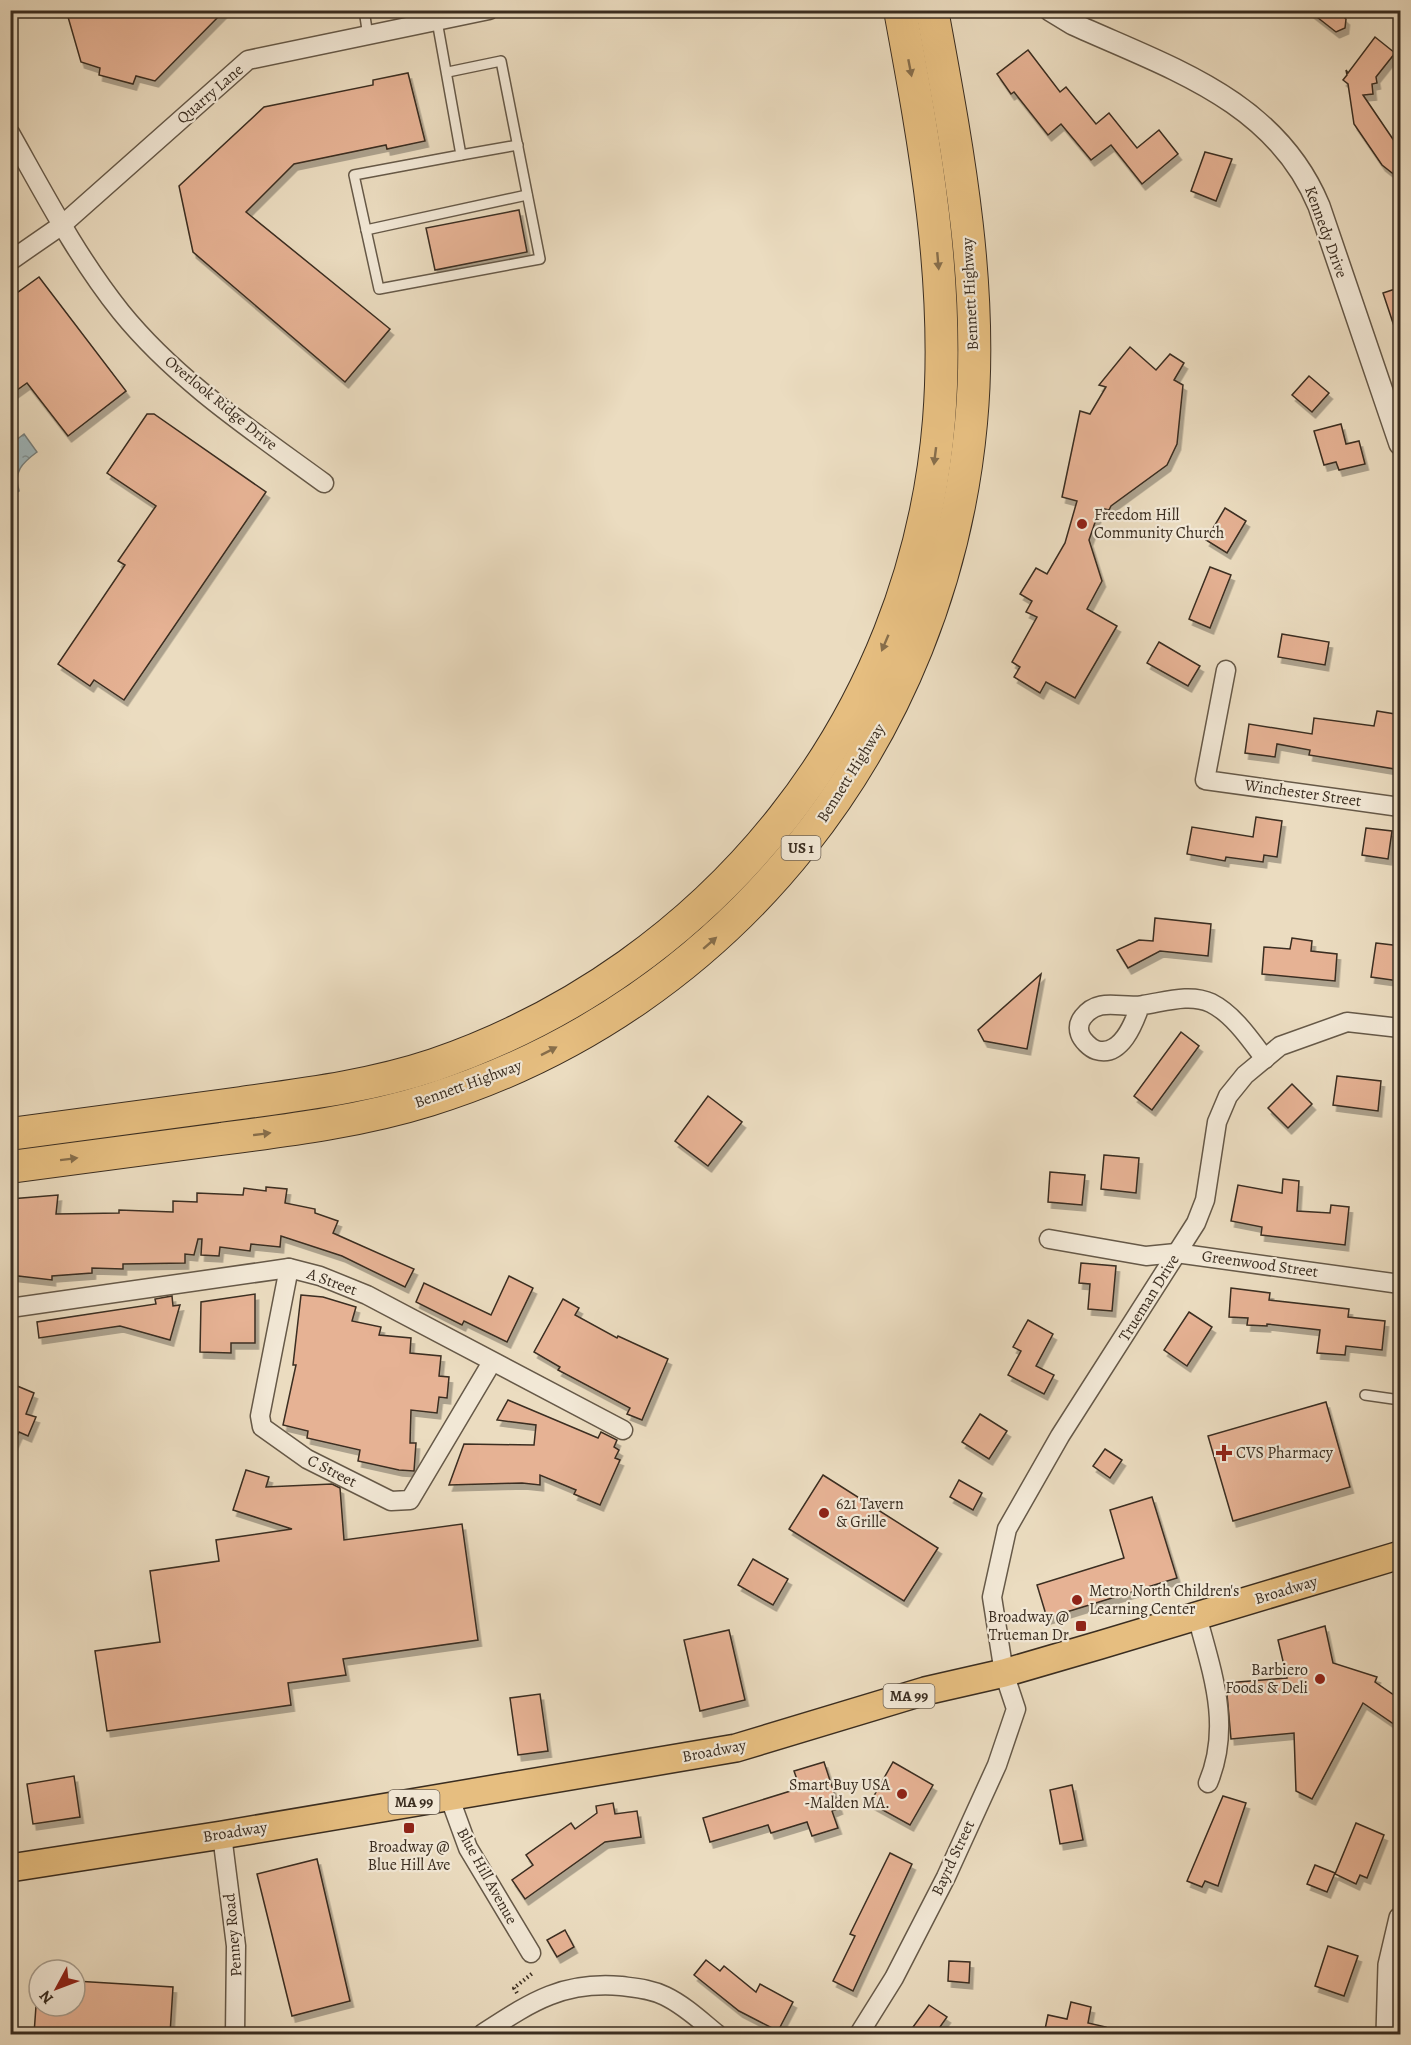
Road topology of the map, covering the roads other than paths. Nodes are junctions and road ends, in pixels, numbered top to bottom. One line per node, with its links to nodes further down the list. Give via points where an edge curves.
1 (364, 10): 7 (lane)
2 (489, 10): 6 (street, Quarry Lane)
3 (900, 10): 23 (highway, Bennett Highway / US 1, one-way to 23, via 926,164 938,267 941,380 934,464 912,566 884,647 837,741 771,833 721,889 634,963 569,1005 466,1053 356,1086)
4 (932, 10): 24 (highway, Bennett Highway / US 1, one-way to 4, via 355,1119 429,1100 501,1074 578,1036 666,978 752,903 803,845 849,782 904,681 944,572 963,486 974,380 970,266 957,150)
5 (1050, 10): 16 (street, Kennedy Drive, via 1226,97 1288,150 1319,206)
6 (437, 21): 7 (street, Quarry Lane); 8 (lane)
7 (368, 36): 13 (street, Quarry Lane, via 248,60)
8 (448, 72): 10 (lane, via 501,61); 11 (lane)
9 (10, 133): 13 (street, Overlook Ridge Drive)
10 (518, 145): 11 (lane); 12 (lane)
11 (461, 155): 14 (lane, via 354,175)
12 (527, 195): 14 (lane); 14 (lane, via 540,259 379,289)
13 (62, 225): 15 (street, Quarry Lane); 17 (street, Overlook Ridge Drive, via 102,288 150,343 205,394)
14 (366, 230)
15 (10, 261)
16 (1401, 444)
17 (324, 483)
18 (1226, 670): 19 (street, Winchester Street, via 1205,780)
19 (1401, 807)
20 (1140, 1006): 22 (street, via 1178,999 1211,1003 1242,1029)
21 (1401, 1028): 22 (street, Trueman Drive, via 1347,1022 1280,1046)
22 (1265, 1059): 26 (street, Trueman Drive, via 1245,1075 1224,1105 1217,1122 1205,1200 1196,1223)
23 (10, 1134)
24 (10, 1167)
25 (1049, 1239): 26 (street, Greenwood Street, via 1146,1256)
26 (1176, 1253): 28 (street, Greenwood Street); 36 (street, Trueman Drive, via 1006,1529 992,1597)
27 (290, 1268): 29 (street, A Street); 30 (street, A Street, via 367,1295); 30 (street, C Street, via 260,1416 262,1427 307,1459 391,1501 410,1500)
28 (1401, 1284)
29 (10, 1308)
30 (492, 1362): 33 (street, A Street)
31 (1365, 1395): 32 (lane)
32 (1401, 1400)
33 (623, 1430)
34 (1401, 1555): 35 (main road, Broadway / MA 99)
35 (1197, 1616): 36 (main road, Broadway / MA 99); 37 (street, via 1219,1709 1217,1750)
36 (1004, 1673): 38 (main road, Broadway / MA 99, via 925,1691 736,1748); 46 (street, Bayrd Street, via 1016,1709 997,1765 894,1978)
37 (1208, 1783)
38 (449, 1796): 39 (main road, Broadway / MA 99); 42 (street, Blue Hill Avenue, via 468,1848)
39 (222, 1835): 40 (main road, Broadway / MA 99); 43 (street, Penney Road, via 236,1946)
40 (10, 1868)
41 (1401, 1918): 47 (street, via 1389,1965)
42 (531, 1953)
43 (235, 2034)
44 (482, 2034): 45 (street, via 555,1991 600,1985 648,1990 667,1997)
45 (717, 2034)
46 (859, 2034)
47 (1387, 2034)

